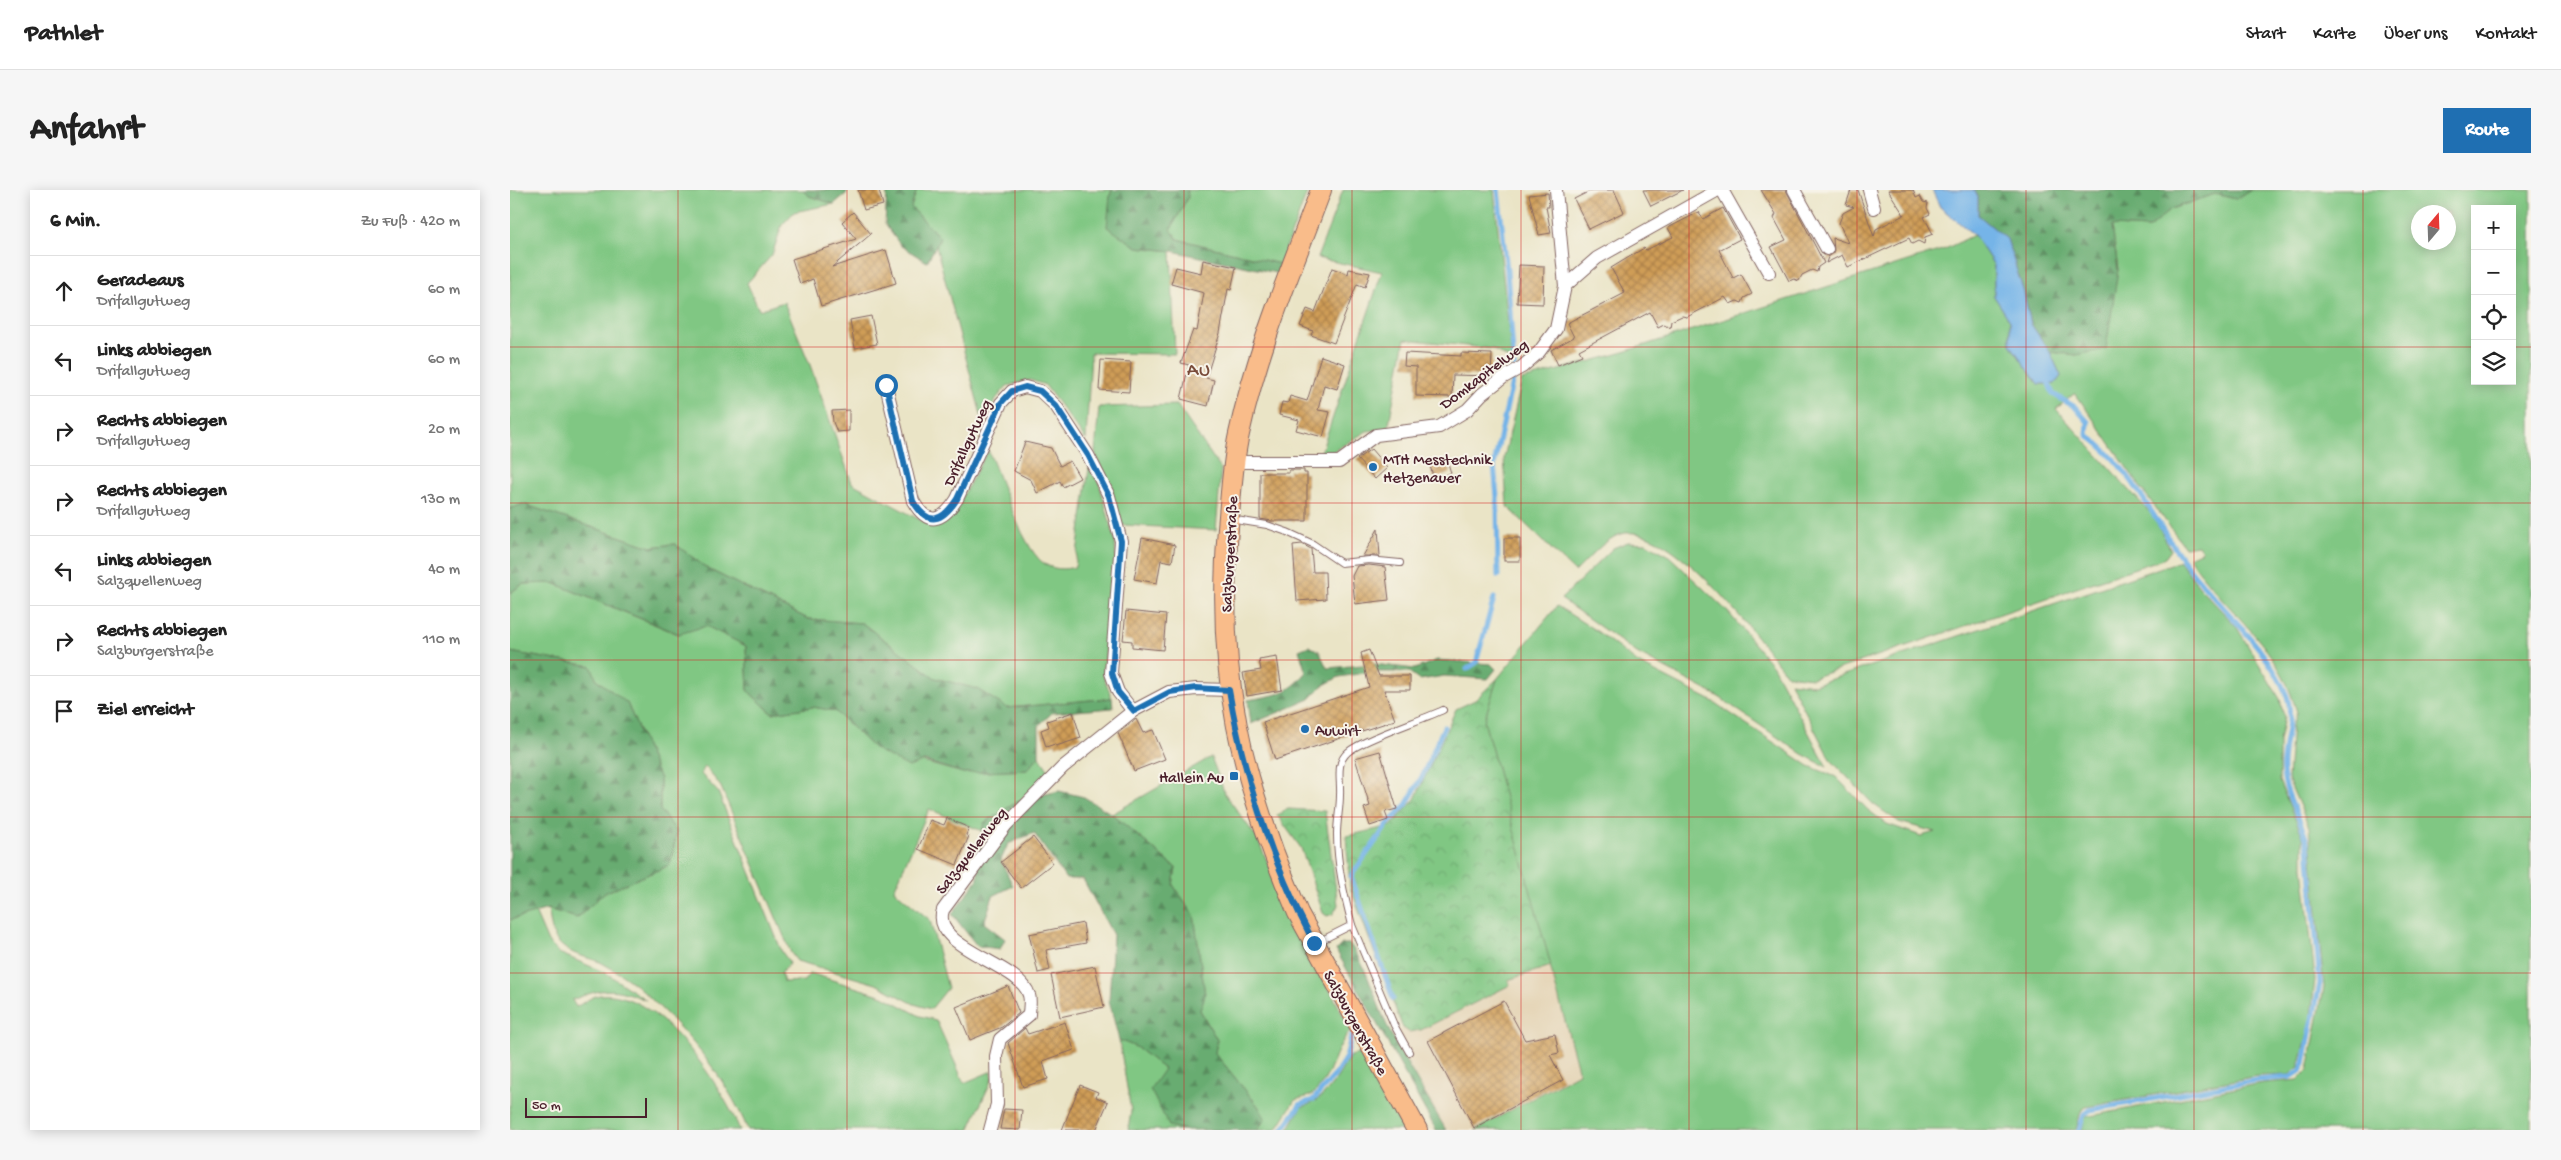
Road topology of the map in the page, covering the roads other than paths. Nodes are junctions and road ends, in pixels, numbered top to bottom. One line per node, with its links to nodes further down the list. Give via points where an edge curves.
1 (1321, 190): 12 (main road, Salzburgerstraße, via 1265,342)
2 (1718, 190): 10 (street, via 1597,258)
3 (1722, 190): 9 (street)
4 (1794, 190): 8 (street)
5 (1870, 190): 7 (street)
6 (1558, 191): 10 (street, Domkapitelweg)
7 (1874, 208)
8 (1827, 249)
9 (1769, 273)
10 (1565, 286): 12 (street, Domkapitelweg, via 1556,329 1539,352 1482,394 1466,410 1439,427 1376,434 1339,462)
11 (886, 385): 17 (street, Drifallgutweg, via 913,501 920,513 930,519 939,518 952,506 1001,403 1012,391 1025,387 1040,391 1056,406 1088,455 1109,496 1121,541 1112,673 1118,692)
12 (1234, 462): 13 (main road, Salzburgerstraße)
13 (1229, 519): 14 (lane, via 1287,532 1342,563 1369,560); 15 (main road, Salzburgerstraße, via 1223,582)
14 (1400, 563)
15 (1229, 690): 17 (street, Salzquellenweg, via 1196,688 1170,692); 19 (main road, Salzburgerstraße, via 1238,740 1258,812 1290,895)
16 (1443, 710): 18 (lane, via 1348,751 1342,760 1337,833 1339,870)
17 (1134, 711): 21 (street, Salzquellenweg, via 1063,767 1006,824 940,918 944,930 1016,978 1029,995 1029,1015 1000,1039 996,1056 997,1104)
18 (1352, 924): 19 (lane); 20 (lane, via 1394,1025)
19 (1314, 943): 22 (main road, Salzburgerstraße)
20 (1409, 1052)
21 (990, 1130)
22 (1417, 1130)

